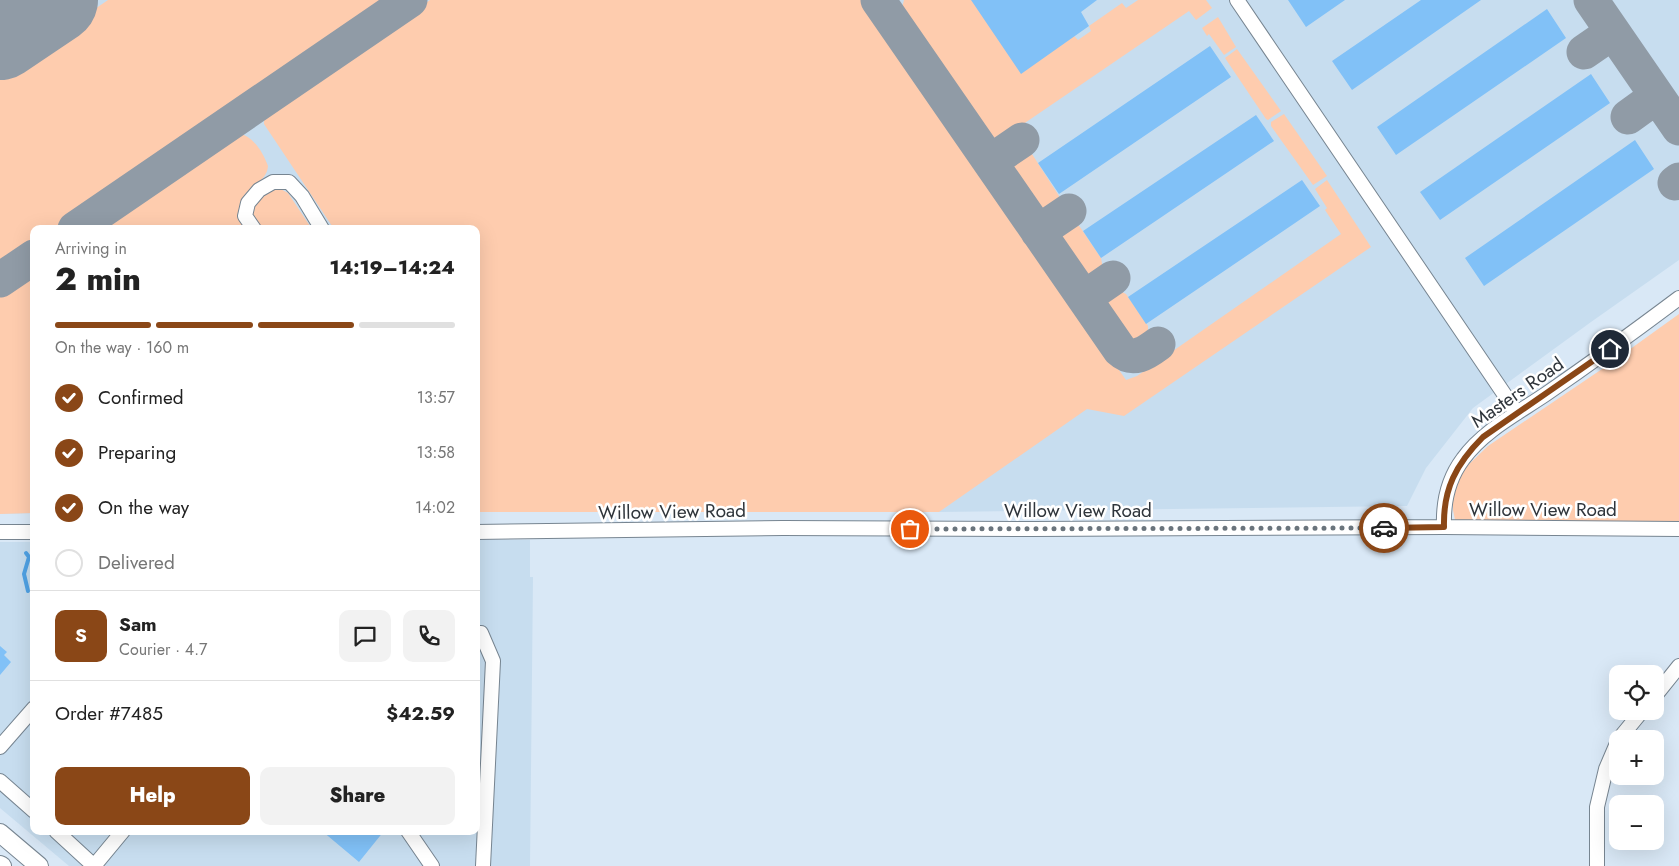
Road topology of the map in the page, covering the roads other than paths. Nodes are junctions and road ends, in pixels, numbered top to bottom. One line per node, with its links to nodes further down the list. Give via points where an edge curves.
1 (1237, 0): 5 (street)
2 (251, 225): 3 (street, via 245,216 248,203 259,190 273,182 289,182)
3 (320, 225)
4 (1679, 298): 5 (street, Masters Road)
5 (1517, 413): 6 (street, Masters Road, via 1483,437 1462,460 1446,497)
6 (1444, 527): 7 (street, Willow View Road); 10 (street, Willow View Road)
7 (1679, 528)
8 (0, 532): 9 (street)
9 (30, 532)
10 (480, 532)
11 (480, 633): 28 (street, via 493,661)
12 (1679, 666): 13 (street)
13 (1664, 685)
14 (30, 713): 17 (street)
15 (1635, 720): 16 (street)
16 (1626, 730)
17 (0, 747)
18 (1609, 762): 29 (street, via 1597,807)
19 (0, 781): 20 (street)
20 (30, 807)
21 (0, 834): 25 (main road)
22 (60, 835): 26 (street)
23 (120, 835): 26 (street)
24 (411, 835): 27 (street)
25 (39, 866)
26 (94, 866)
27 (432, 866)
28 (483, 866)
29 (1597, 866)

